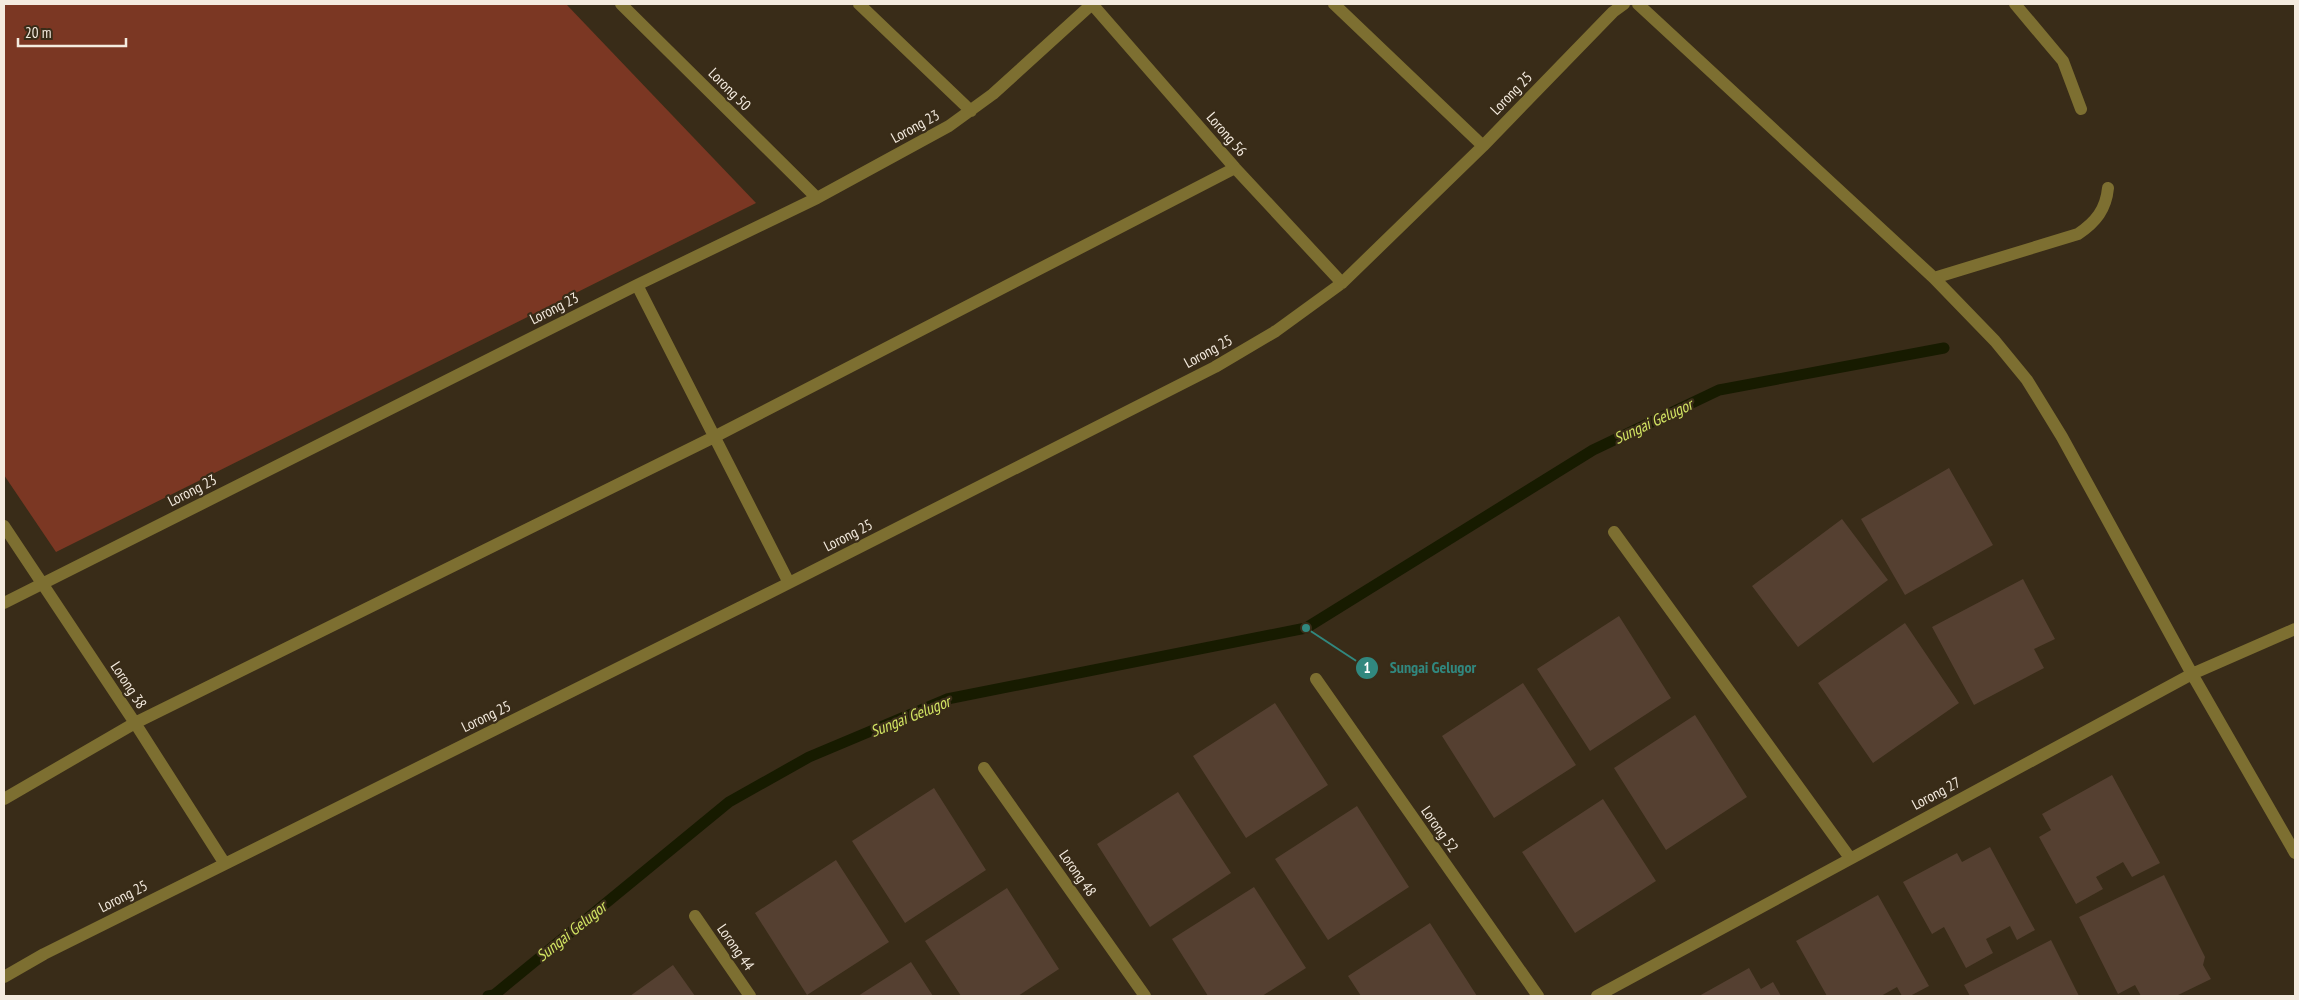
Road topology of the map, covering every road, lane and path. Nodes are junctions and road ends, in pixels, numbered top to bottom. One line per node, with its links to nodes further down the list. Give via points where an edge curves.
1 (621, 4): 13 (street, Lorong 50)
2 (859, 4): 9 (street)
3 (1092, 4): 9 (street, Lorong 23); 11 (street, Lorong 56)
4 (1334, 4): 10 (street)
5 (1624, 4): 10 (street, Lorong 25)
6 (1638, 4): 14 (street)
7 (2015, 4): 8 (street, via 2063,61)
8 (2081, 109)
9 (971, 111): 13 (street, Lorong 23)
10 (1483, 146): 15 (street, Lorong 25)
11 (1235, 168): 15 (street, Lorong 56); 17 (street)
12 (2108, 188): 14 (street, via 2107,202 2099,216 2078,234)
13 (817, 198): 16 (street, Lorong 23)
14 (1934, 278): 24 (street, via 1995,341 2027,380)
15 (1342, 283): 21 (street, Lorong 25, via 1276,331 1214,367)
16 (637, 285): 17 (street); 20 (street, Lorong 23)
17 (714, 436): 21 (street); 26 (street)
18 (4, 526): 20 (street, Lorong 38)
19 (1614, 532): 30 (street)
20 (43, 583): 22 (street, Lorong 23); 26 (street, Lorong 38)
21 (789, 583): 31 (street, Lorong 25)
22 (4, 603)
23 (2295, 629): 24 (street, Lorong 27)
24 (2192, 674): 29 (street); 30 (street, Lorong 27)
25 (1316, 680): 36 (street, Lorong 52)
26 (135, 723): 28 (street); 31 (street, Lorong 38)
27 (984, 768): 35 (street, Lorong 48)
28 (4, 799)
29 (2295, 853)
30 (1850, 858): 37 (street, Lorong 27)
31 (225, 864): 33 (street, Lorong 25, via 44,954)
32 (695, 916): 34 (street, Lorong 44)
33 (4, 978)
34 (750, 996)
35 (1145, 996)
36 (1538, 996)
37 (1598, 996)

